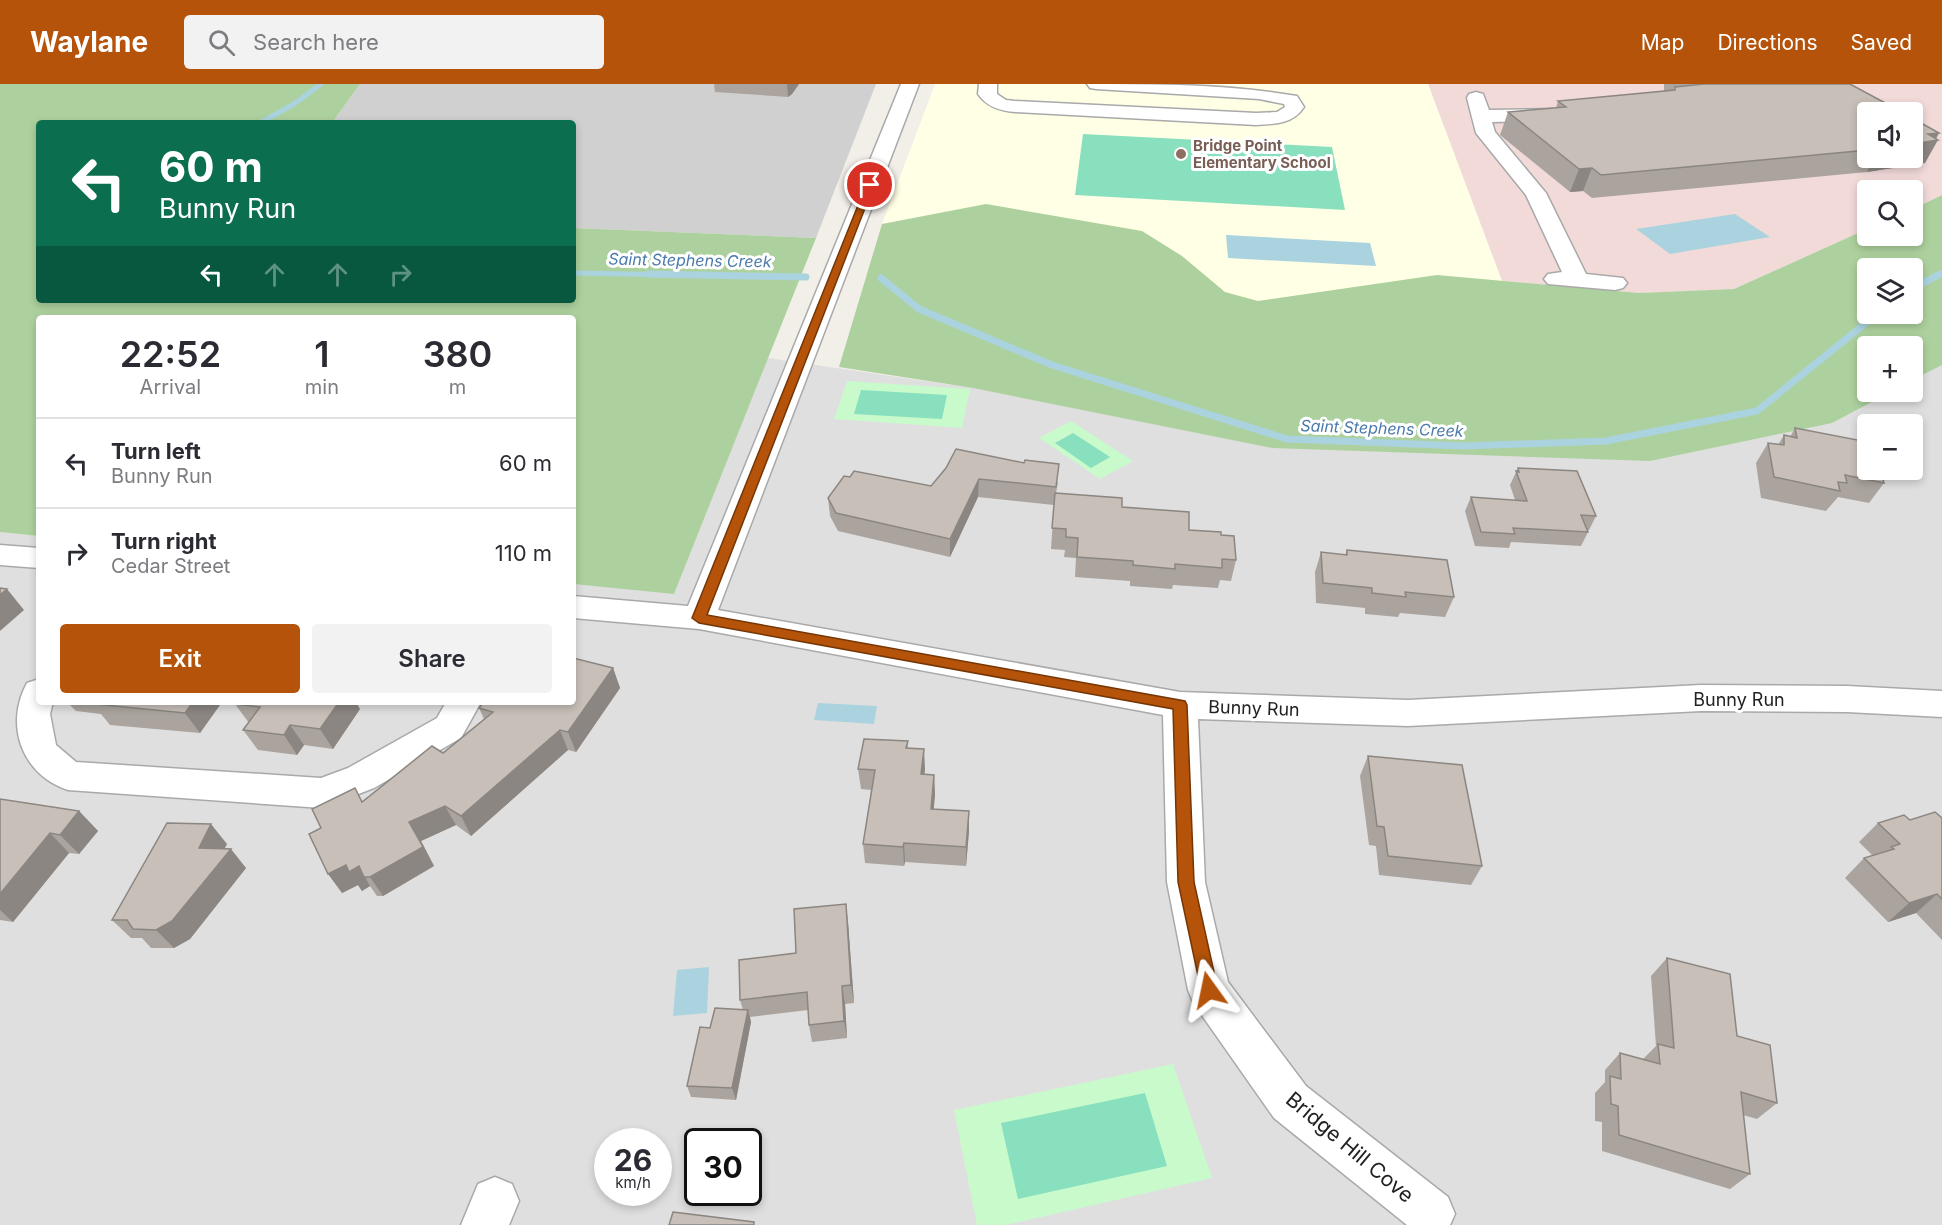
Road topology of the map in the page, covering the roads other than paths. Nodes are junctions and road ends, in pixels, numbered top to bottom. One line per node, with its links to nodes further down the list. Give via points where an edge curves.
1 (910, 84): 11 (street)
2 (988, 84): 3 (street, via 987,94 993,101 1027,108 1256,119 1279,118 1295,107 1290,100 1259,93)
3 (1096, 84)
4 (1574, 111): 6 (street, via 1528,116 1479,106 1486,133 1536,193)
5 (1551, 279): 6 (street)
6 (1577, 280): 7 (street)
7 (1615, 283)
8 (0, 555): 9 (street)
9 (36, 558)
10 (576, 607): 11 (street, Bunny Run)
11 (699, 618): 15 (street, Bunny Run)
12 (36, 703): 14 (street, via 33,714 40,752 68,776 322,793 362,778 449,728)
13 (1942, 704): 15 (street, Bunny Run, via 1701,698 1408,713)
14 (462, 705)
15 (1180, 705): 16 (street, Bridge Hill Cove, via 1186,882 1209,990 1290,1102)
16 (1431, 1214)

